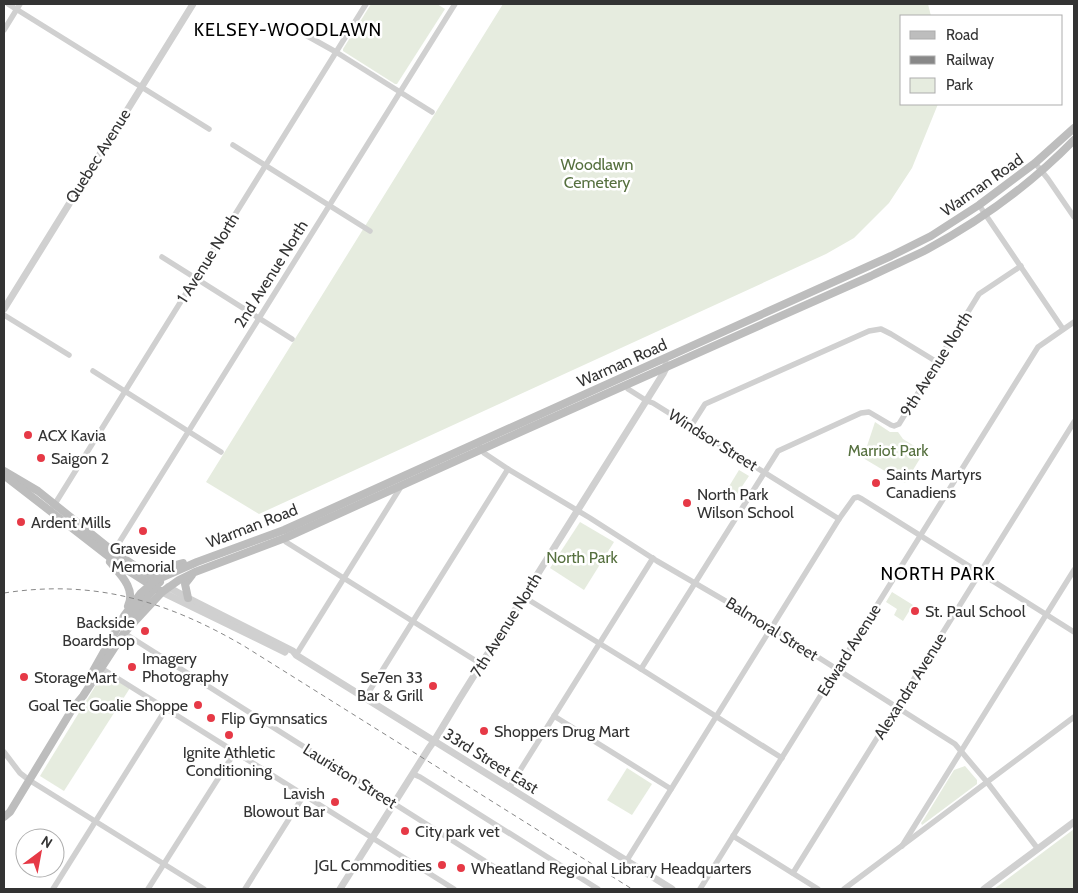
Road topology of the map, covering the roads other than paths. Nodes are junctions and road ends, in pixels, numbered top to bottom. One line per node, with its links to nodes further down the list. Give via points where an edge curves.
1 (8, 4): 5 (street)
2 (193, 4): 9 (street, Quebec Avenue)
3 (366, 4): 8 (street, 1 Avenue North)
4 (455, 4): 10 (street, 2nd Avenue North)
5 (18, 7): 6 (street); 9 (street)
6 (4, 30)
7 (302, 33): 8 (street)
8 (336, 52): 10 (street); 17 (street, 1 Avenue North)
9 (141, 87): 13 (street); 27 (street, Quebec Avenue)
10 (400, 92): 11 (street); 19 (street, 2nd Avenue North)
11 (432, 112)
12 (1074, 128): 16 (main road, Warman Road)
13 (209, 130)
14 (1074, 140): 18 (main road, Warman Road)
15 (233, 145): 17 (street)
16 (1035, 163): 18 (street); 20 (main road, Warman Road)
17 (266, 165): 19 (street); 26 (street, 1 Avenue North)
18 (1042, 171): 21 (street); 22 (main road, Warman Road)
19 (330, 205): 23 (street); 29 (street, 2nd Avenue North)
20 (980, 205): 22 (street); 34 (main road, Warman Road, via 931,236 891,256)
21 (1073, 213)
22 (986, 214): 25 (street); 36 (main road, Warman Road, via 912,257)
23 (370, 231)
24 (162, 258): 26 (street)
25 (1021, 266): 31 (street); 35 (street, 9th Avenue North, via 979,294)
26 (195, 278): 29 (street); 39 (street, 1 Avenue North)
27 (4, 309)
28 (4, 315): 33 (street)
29 (259, 319): 32 (street); 43 (street, 2nd Avenue North)
30 (1074, 322): 31 (street, Edward Avenue)
31 (1063, 329): 55 (street, Edward Avenue, via 1038,347)
32 (292, 339)
33 (68, 355)
34 (666, 359): 36 (street); 44 (main road, Warman Road)
35 (937, 362): 42 (street, via 891,334 881,330 869,331 705,404); 48 (street, 9th Avenue North, via 899,424 891,425 869,412 860,413 778,451)
36 (666, 368): 38 (main road, Warman Road); 40 (street, 7th Avenue North)
37 (93, 372): 39 (street)
38 (627, 385): 40 (street, Windsor Street); 44 (main road, Warman Road)
39 (126, 392): 43 (street); 51 (street, 1 Avenue North)
40 (646, 401): 42 (street, Windsor Street); 52 (street, 7th Avenue North)
41 (1074, 422): 64 (street, Alexandra Avenue)
42 (692, 426): 48 (street, Windsor Street)
43 (189, 432): 45 (street); 58 (street, 2nd Avenue North)
44 (479, 446): 46 (street, Balmoral Street, via 484,453); 50 (main road, Warman Road); 60 (main road, Warman Road, via 284,530)
45 (221, 452)
46 (508, 468): 52 (street, Balmoral Street); 71 (street)
47 (4, 471): 51 (main road, 33rd Street East)
48 (764, 472): 54 (street, Windsor Street); 66 (street, 9th Avenue North)
49 (4, 475): 53 (main road, 33rd Street East)
50 (402, 485): 56 (main road, Warman Road); 65 (street)
51 (55, 504): 53 (street, 1 Avenue North); 58 (main road, 33rd Street East)
52 (578, 511): 59 (street, Balmoral Street); 68 (street, 7th Avenue North)
53 (50, 512): 57 (main road, 33rd Street East)
54 (839, 519): 55 (street, via 851,501 858,497); 73 (street)
55 (920, 536): 64 (street); 81 (street, Edward Avenue)
56 (285, 538): 63 (main road, Warman Road); 65 (street, via 286,542)
57 (101, 551): 58 (main road, 33rd Street East); 72 (main road, via 121,574 130,591 130,602)
58 (112, 555): 61 (main road, 33rd Street East); 67 (main road, 33rd Street East)
59 (653, 558): 66 (street, Balmoral Street); 76 (street)
60 (205, 559): 61 (main road, via 157,570); 67 (main road, Warman Road, via 173,572)
61 (139, 568): 67 (main road, 33rd Street East)
62 (1074, 570): 70 (street)
63 (196, 572): 67 (main road, Warman Road); 69 (main road, via 185,584)
64 (980, 573): 70 (street); 83 (street, Alexandra Avenue)
65 (344, 578): 71 (street); 77 (street)
66 (695, 583): 73 (street, Balmoral Street); 80 (street, 9th Avenue North)
67 (158, 586): 69 (street, 33rd Street East); 72 (main road, via 141,593); 75 (main road); 77 (street, 33rd Street East)
68 (524, 597): 76 (street); 78 (street, 7th Avenue North)
69 (188, 598): 77 (street, 33rd Street East)
70 (1046, 615): 74 (street); 90 (street)
71 (412, 620): 78 (street); 82 (street)
72 (117, 626): 84 (main road)
73 (772, 628): 81 (street, Balmoral Street); 87 (street)
74 (1074, 632)
75 (124, 633): 79 (main road); 100 (street, Lauriston Street)
76 (600, 643): 80 (street); 86 (street)
77 (296, 655): 82 (street, 33rd Street East)
78 (481, 664): 89 (street, 7th Avenue North)
79 (101, 668): 84 (main road); 85 (street)
80 (641, 669): 87 (street)
81 (836, 670): 83 (street, Balmoral Street); 93 (street, Edward Avenue)
82 (365, 698): 89 (street, 33rd Street East)
83 (896, 707): 90 (street, Balmoral Street); 112 (street, Alexandra Avenue)
84 (73, 708): 95 (main road)
85 (166, 709): 92 (street); 103 (street)
86 (554, 716): 97 (street); 98 (street)
87 (716, 716): 93 (street); 98 (street)
88 (1074, 717): 96 (street)
89 (434, 741): 94 (street, 7th Avenue North); 97 (street, 33rd Street East)
90 (961, 751): 96 (street, Balmoral Street); 107 (street)
91 (4, 752): 95 (street)
92 (235, 752): 99 (street); 110 (street)
93 (782, 758): 105 (street, Edward Avenue)
94 (413, 774): 100 (street, 7th Avenue North); 121 (street)
95 (29, 780): 101 (main road); 103 (street)
96 (987, 782): 107 (street); 108 (street, Balmoral Street)
97 (509, 788): 109 (street, 33rd Street East)
98 (671, 789): 109 (street)
99 (304, 795): 106 (street); 117 (street)
100 (394, 804): 106 (street, 7th Avenue North); 111 (street, Lauriston Street)
101 (7, 815): 102 (street)
102 (4, 821)
103 (96, 822): 110 (street); 114 (street)
104 (1074, 822): 108 (street)
105 (732, 836): 112 (street); 123 (street, Edward Avenue)
106 (372, 838): 113 (street); 118 (street, 7th Avenue North)
107 (902, 846): 125 (street)
108 (1038, 849): 126 (street)
109 (627, 860): 122 (street, 33rd Street East)
110 (164, 864): 115 (street); 116 (street)
111 (499, 870)
112 (793, 873): 124 (street)
113 (442, 882): 119 (street); 120 (street)
114 (53, 889)
115 (148, 889)
116 (204, 889)
117 (245, 889)
118 (340, 889)
119 (438, 889)
120 (454, 889)
121 (598, 889)
122 (672, 889)
123 (700, 889)
124 (818, 889)
125 (844, 889)
126 (984, 889)

